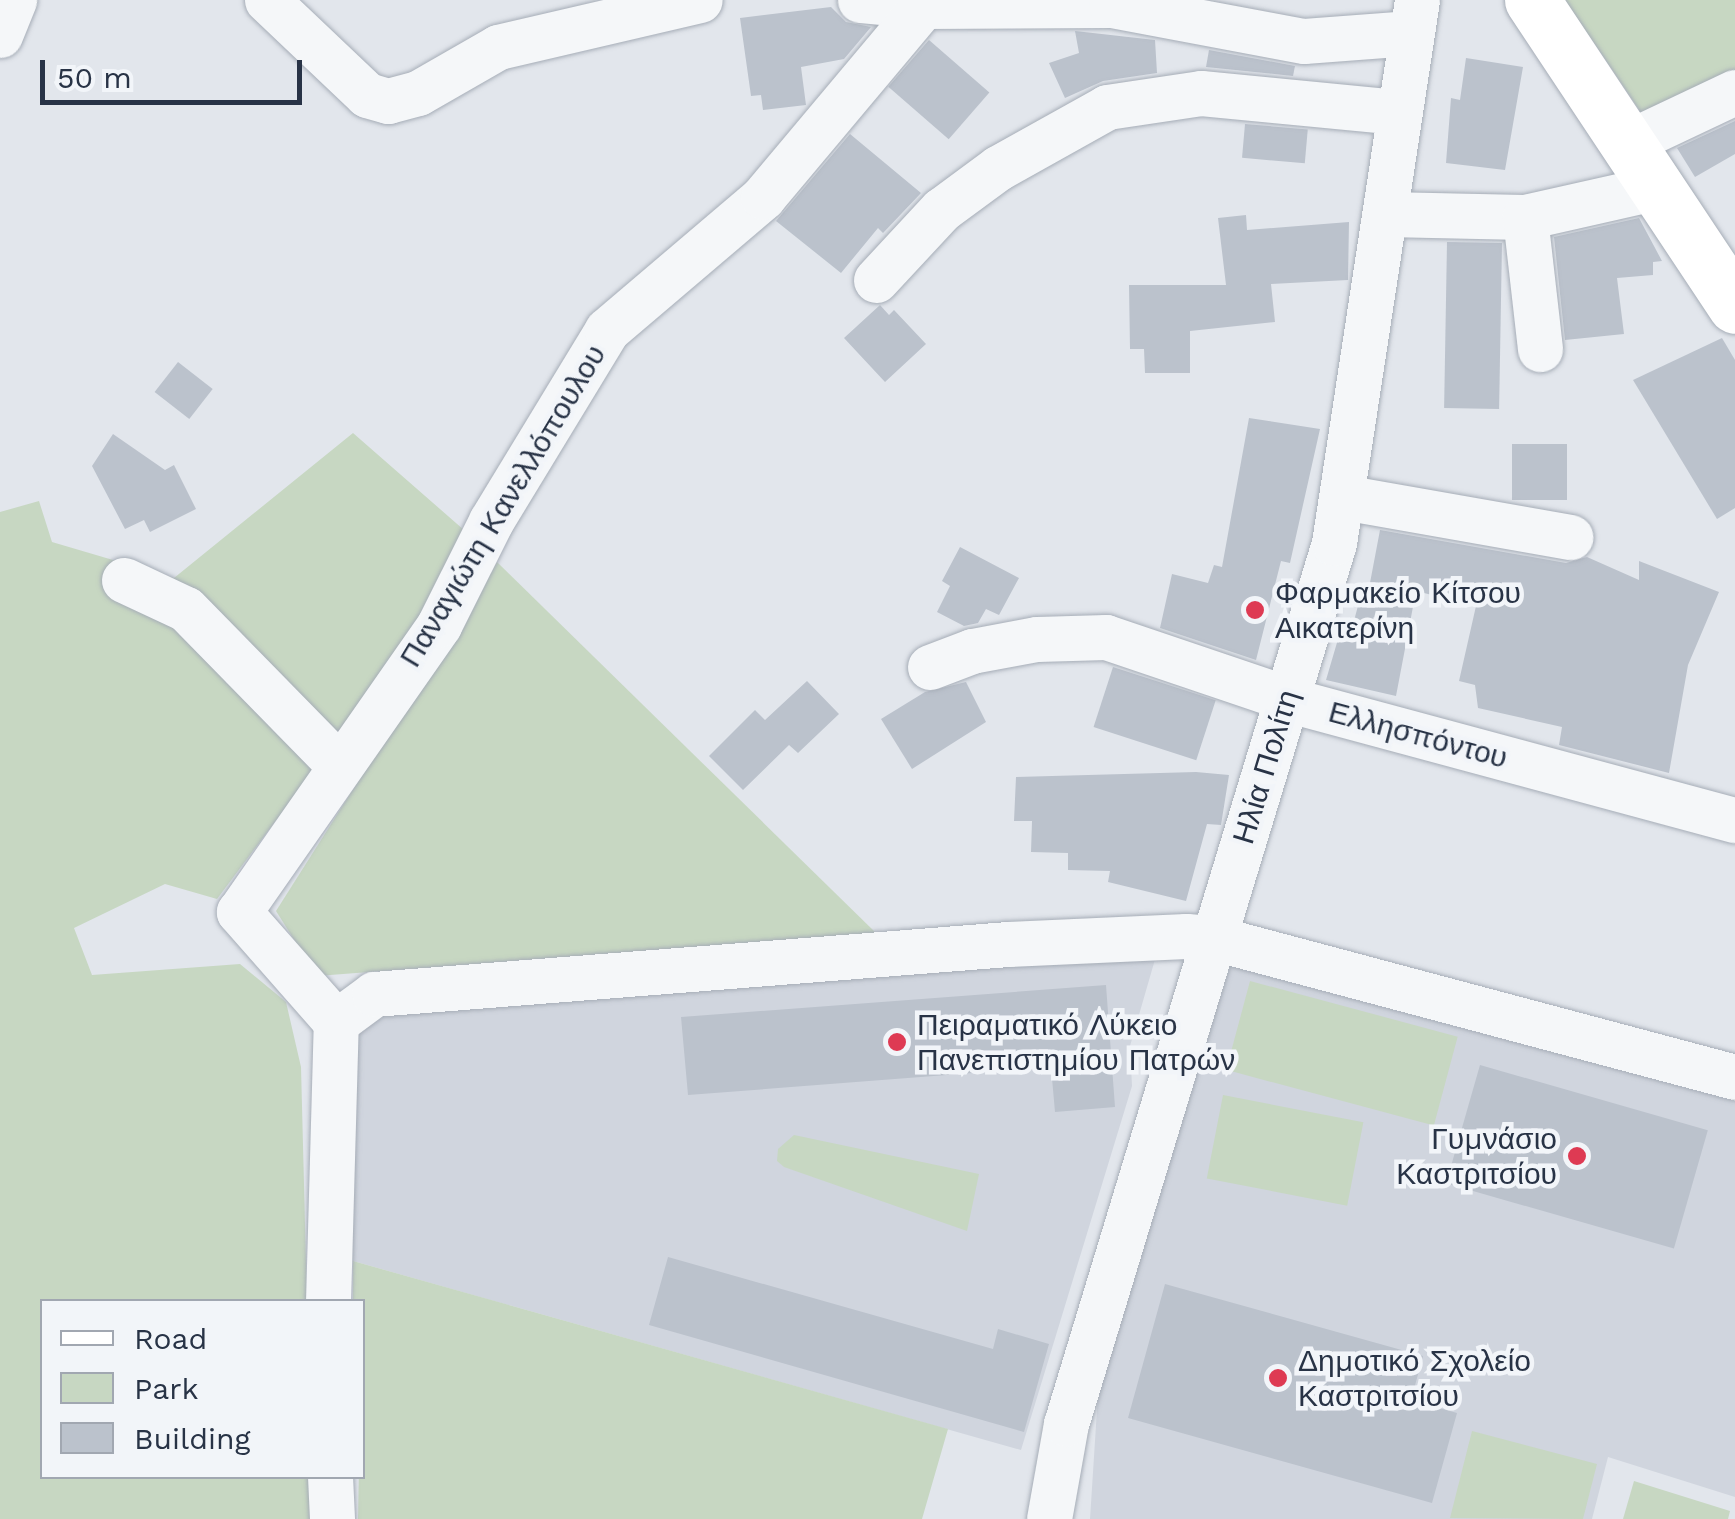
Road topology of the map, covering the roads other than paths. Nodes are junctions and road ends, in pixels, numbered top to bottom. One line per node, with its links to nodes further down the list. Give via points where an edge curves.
1 (14, 0): 8 (street)
2 (266, 0): 3 (street, via 366,95 388,101 418,92 498,47)
3 (700, 0)
4 (860, 0): 6 (street)
5 (1532, 0): 11 (main road)
6 (923, 6): 7 (street, via 1112,4 1304,41); 23 (street, Παναγιώτη Κανελλόπουλου, via 763,197 608,330 491,521 438,625)
7 (1414, 17): 10 (street, Ηλία Πολίτη)
8 (0, 36)
9 (1735, 92): 11 (street)
10 (1399, 112): 13 (street, Ηλία Πολίτη); 15 (street, via 1201,93 1107,107 998,168 940,210)
11 (1629, 142): 12 (main road)
12 (1658, 188): 14 (street); 16 (main road)
13 (1385, 214): 14 (street); 18 (street, Ηλία Πολίτη)
14 (1525, 216): 17 (street)
15 (876, 280)
16 (1735, 306)
17 (1540, 349)
18 (1343, 497): 19 (street); 22 (street, Ηλία Πολίτη)
19 (1571, 537)
20 (124, 580): 23 (street, via 186,609)
21 (930, 667): 22 (street, Ελλησπόντου, via 972,651 1093,635 1166,653)
22 (1287, 698): 24 (street, Ελλησπόντου); 25 (street, Ηλία Πολίτη)
23 (339, 765): 26 (street, Παναγιώτη Κανελλόπουλου, via 239,912)
24 (1735, 820)
25 (1214, 938): 26 (street, via 1008,944 374,994); 27 (street); 31 (street, Ηλία Πολίτη, via 1066,1424)
26 (336, 1022): 28 (street)
27 (1735, 1077)
28 (328, 1299)
29 (330, 1479): 30 (street)
30 (332, 1519)
31 (1048, 1519)

